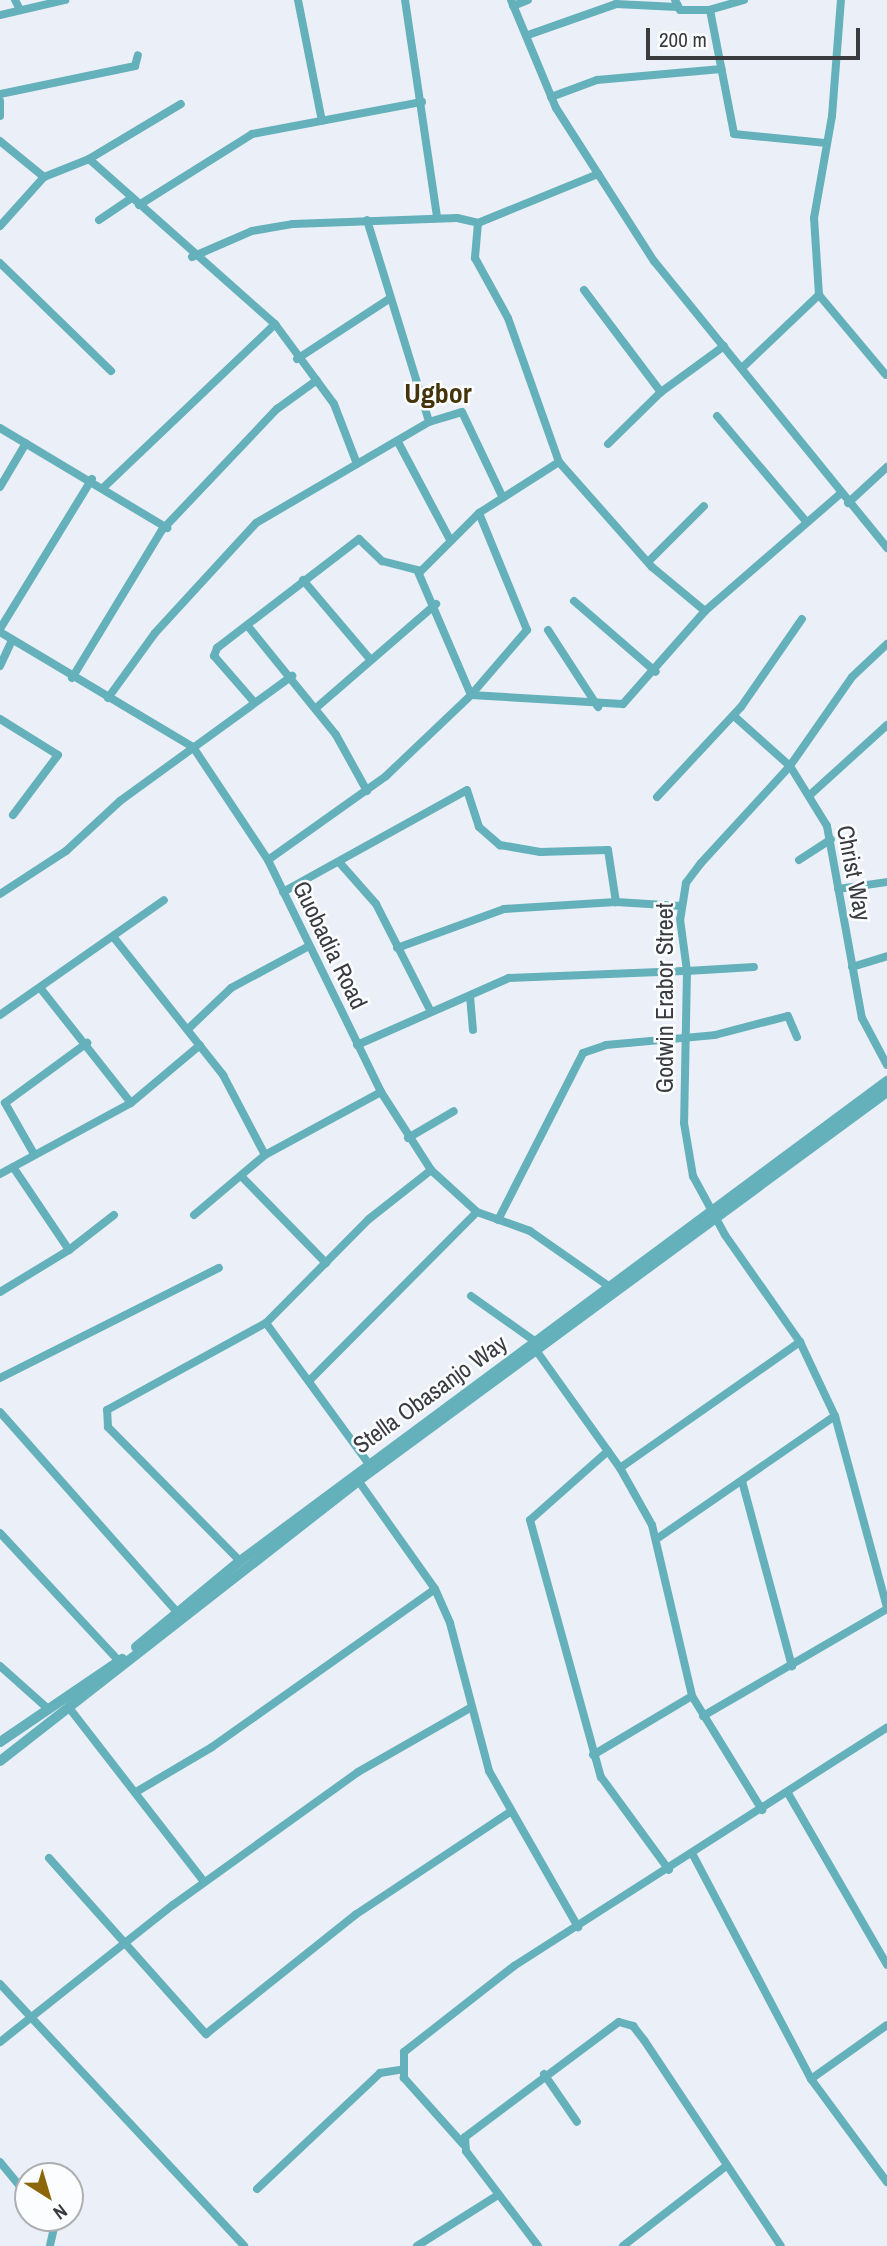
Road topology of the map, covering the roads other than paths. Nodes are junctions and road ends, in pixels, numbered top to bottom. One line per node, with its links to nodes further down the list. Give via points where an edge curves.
1 (15, 0): 10 (street)
2 (298, 0): 22 (street)
3 (405, 0): 19 (street)
4 (528, 0): 8 (street)
5 (744, 0): 11 (street)
6 (841, 0): 24 (street)
7 (59, 1): 10 (street)
8 (512, 3): 13 (street)
9 (676, 3): 11 (street); 13 (street, via 617,5)
10 (20, 10): 12 (street)
11 (710, 10): 15 (street)
12 (0, 15)
13 (528, 34): 17 (street)
14 (138, 55): 16 (street, via 135,66)
15 (722, 69): 17 (street, via 597,80); 24 (street, via 734,134)
16 (0, 94)
17 (551, 97): 26 (street)
18 (0, 101): 21 (street)
19 (422, 102): 22 (street); 29 (street)
20 (181, 104): 25 (street)
21 (0, 116)
22 (322, 121): 28 (street, via 252,134)
23 (0, 141): 27 (street)
24 (825, 143): 37 (street, via 814,218)
25 (89, 159): 27 (street); 28 (street)
26 (598, 174): 32 (street); 40 (street, via 654,261)
27 (44, 177): 33 (street)
28 (135, 202): 30 (street); 34 (street)
29 (437, 218): 31 (street); 32 (street)
30 (99, 220)
31 (367, 220): 34 (street, via 253,231); 38 (street)
32 (478, 223): 54 (street, via 475,258 508,317)
33 (0, 226)
34 (192, 257): 39 (street, via 248,295)
35 (0, 263): 44 (street)
36 (584, 290): 47 (street)
37 (819, 295): 42 (street); 45 (street)
38 (389, 299): 41 (street); 49 (street)
39 (275, 324): 41 (street); 59 (street)
40 (724, 346): 42 (street); 47 (street)
41 (297, 359): 46 (street)
42 (743, 367): 60 (street)
43 (887, 369): 45 (street)
44 (111, 371)
45 (887, 376)
46 (317, 380): 55 (street, via 334,404); 66 (street, via 240,445)
47 (661, 392): 53 (street)
48 (717, 416): 65 (street)
49 (429, 422): 51 (street); 61 (street, via 462,412)
50 (0, 428): 52 (street)
51 (398, 442): 55 (street); 67 (street)
52 (26, 443): 57 (street); 58 (street)
53 (608, 444)
54 (559, 462): 61 (street); 69 (street)
55 (357, 464): 87 (street, via 256,523 155,633)
56 (887, 467): 62 (street)
57 (92, 479): 59 (street); 78 (street)
58 (0, 487)
59 (104, 487): 66 (street)
60 (841, 494): 62 (street); 65 (street)
61 (502, 496): 64 (street)
62 (848, 503): 68 (street)
63 (704, 506): 69 (street)
64 (479, 513): 67 (street); 86 (street, via 527,630)
65 (806, 520): 74 (street)
66 (167, 528): 85 (street)
67 (449, 538): 70 (street)
68 (887, 548)
69 (648, 562): 74 (street)
70 (418, 572): 71 (street, via 382,561 359,539); 73 (street)
71 (303, 580): 76 (street); 81 (street)
72 (574, 601): 83 (street)
73 (436, 604): 81 (street); 86 (street)
74 (705, 611): 83 (street)
75 (802, 619): 91 (street)
76 (247, 625): 84 (street); 88 (street, via 214,654)
77 (548, 630): 89 (street)
78 (0, 631): 79 (street, Guobadia Road)
79 (12, 640): 82 (street); 85 (street, Guobadia Road)
80 (887, 644): 95 (street, Godwin Erabor Street, via 852,677)
81 (370, 659): 90 (street)
82 (0, 666)
83 (656, 671): 89 (street, via 623,704)
84 (292, 676): 88 (street); 90 (street)
85 (72, 678): 87 (street, Guobadia Road)
86 (471, 695): 89 (street); 96 (street)
87 (108, 698): 94 (street, Guobadia Road)
88 (254, 702): 94 (street)
89 (598, 707)
90 (316, 708): 96 (street)
91 (734, 716): 95 (street, Christ Way); 98 (street)
92 (0, 719): 99 (street, via 58,754)
93 (887, 725): 97 (street)
94 (193, 747): 101 (street, Guobadia Road); 107 (street, via 66,851)
95 (790, 766): 97 (street, Christ Way); 110 (street, Godwin Erabor Street, via 701,863 686,883)
96 (367, 791): 101 (street)
97 (811, 794): 100 (street, Christ Way)
98 (657, 797)
99 (13, 814)
100 (831, 839): 102 (street); 105 (street, Christ Way)
101 (268, 860): 106 (street, Guobadia Road)
102 (799, 860)
103 (339, 862): 106 (street); 109 (street, via 467,790 479,827 499,845 540,852 608,850); 113 (street, via 376,905)
104 (887, 882): 105 (street)
105 (838, 889): 116 (street, Christ Way)
106 (283, 892): 112 (street, Guobadia Road)
107 (0, 894)
108 (164, 900): 111 (street)
109 (617, 902): 110 (street); 113 (street, via 504,909)
110 (681, 906): 117 (street, Godwin Erabor Street)
111 (115, 939): 118 (street); 122 (street)
112 (307, 947): 122 (street, via 231,988); 128 (street, Guobadia Road)
113 (397, 948): 120 (street)
114 (887, 956): 116 (street)
115 (754, 967): 117 (street)
116 (852, 967): 129 (street, Christ Way, via 862,1018)
117 (686, 971): 119 (street, via 509,978); 125 (street, Godwin Erabor Street)
118 (41, 989): 121 (street); 126 (street)
119 (470, 996): 120 (street); 123 (street)
120 (430, 1010): 128 (street)
121 (0, 1015)
122 (188, 1029): 127 (street)
123 (473, 1030)
124 (797, 1037): 125 (street, via 788,1016)
125 (686, 1040): 145 (street, Godwin Erabor Street, via 684,1123 694,1176); 146 (street, via 606,1045 583,1053)
126 (87, 1043): 133 (street); 136 (street, via 5,1103)
127 (200, 1045): 133 (street); 137 (street)
128 (357, 1045): 131 (street, Guobadia Road)
129 (887, 1065)
130 (887, 1081): 145 (street, Stella Obasanjo Way)
131 (381, 1092): 135 (street, Guobadia Road); 137 (street)
132 (887, 1092): 145 (street)
133 (131, 1103): 136 (street)
134 (454, 1111): 135 (street)
135 (408, 1138): 139 (street, Guobadia Road)
136 (34, 1153): 138 (street)
137 (265, 1155): 141 (street)
138 (13, 1167): 140 (street); 147 (street)
139 (431, 1170): 142 (street, Guobadia Road); 148 (street, via 369,1219)
140 (0, 1174)
141 (243, 1178): 144 (street); 148 (street)
142 (477, 1212): 146 (street, Guobadia Road); 158 (street)
143 (114, 1215): 147 (street)
144 (194, 1215)
145 (713, 1215): 150 (street, Stella Obasanjo Way); 155 (street, Godwin Erabor Street)
146 (498, 1220): 151 (street, Guobadia Road, via 530,1230)
147 (69, 1250): 152 (street)
148 (326, 1263): 154 (street)
149 (219, 1268): 157 (street)
150 (627, 1279): 151 (street, Stella Obasanjo Way); 156 (street)
151 (610, 1287): 156 (street, Stella Obasanjo Way)
152 (0, 1292)
153 (471, 1296): 156 (street)
154 (266, 1323): 158 (street); 168 (street, via 104,1416)
155 (800, 1342): 160 (street, Godwin Erabor Street); 163 (street)
156 (535, 1346): 161 (street); 162 (street, Stella Obasanjo Way); 164 (street)
157 (0, 1378)
158 (310, 1379): 162 (street)
159 (0, 1412): 172 (street)
160 (835, 1416): 165 (street); 171 (street, Godwin Erabor Street)
161 (608, 1451): 163 (street); 183 (street, via 530,1520)
162 (369, 1464): 164 (street, Stella Obasanjo Way)
163 (620, 1468): 167 (street)
164 (356, 1478): 168 (street, Stella Obasanjo Way); 169 (street); 170 (street)
165 (743, 1481): 167 (street); 175 (street)
166 (0, 1533): 173 (street)
167 (658, 1538): 176 (street)
168 (240, 1561): 170 (street, Stella Obasanjo Way)
169 (435, 1590): 178 (street); 185 (street, via 212,1747)
170 (198, 1603): 172 (street, Stella Obasanjo Way); 179 (street)
171 (887, 1609): 175 (street)
172 (177, 1613): 173 (street, Stella Obasanjo Way)
173 (119, 1661): 177 (street, Stella Obasanjo Way)
174 (0, 1666): 177 (street)
175 (792, 1666): 180 (street)
176 (692, 1696): 180 (street); 183 (street)
177 (46, 1707): 182 (street, Stella Obasanjo Way)
178 (470, 1708): 188 (street); 192 (street, via 358,1772)
179 (70, 1709): 184 (street); 185 (street)
180 (703, 1716): 187 (street)
181 (887, 1727): 186 (street)
182 (0, 1742)
183 (593, 1755): 191 (street, via 601,1777)
184 (0, 1761)
185 (136, 1792): 192 (street)
186 (789, 1795): 187 (street); 195 (street)
187 (762, 1810): 189 (street)
188 (510, 1812): 193 (street); 194 (street, via 355,1916 215,2031 195,2029)
189 (693, 1855): 191 (street); 202 (street)
190 (49, 1858): 194 (street)
191 (669, 1870): 193 (street)
192 (204, 1882): 194 (street)
193 (578, 1927): 200 (street, via 436,2021 404,2052)
194 (125, 1944): 197 (street)
195 (887, 1965)
196 (0, 1984): 197 (street)
197 (29, 2015): 199 (street); 211 (street)
198 (887, 2025): 202 (street)
199 (0, 2042)
200 (400, 2070): 204 (street); 209 (street, via 380,2073)
201 (544, 2074): 203 (street); 204 (street, via 471,2130); 206 (street, via 610,2025 627,2022)
202 (811, 2079): 208 (street)
203 (577, 2122)
204 (463, 2144): 210 (street)
205 (0, 2162): 207 (street)
206 (726, 2166): 214 (street); 215 (street)
207 (14, 2179)
208 (887, 2182)
209 (257, 2189)
210 (498, 2195): 212 (street); 213 (street)
211 (244, 2246)
212 (417, 2246)
213 (538, 2246)
214 (623, 2246)
215 (781, 2246)

